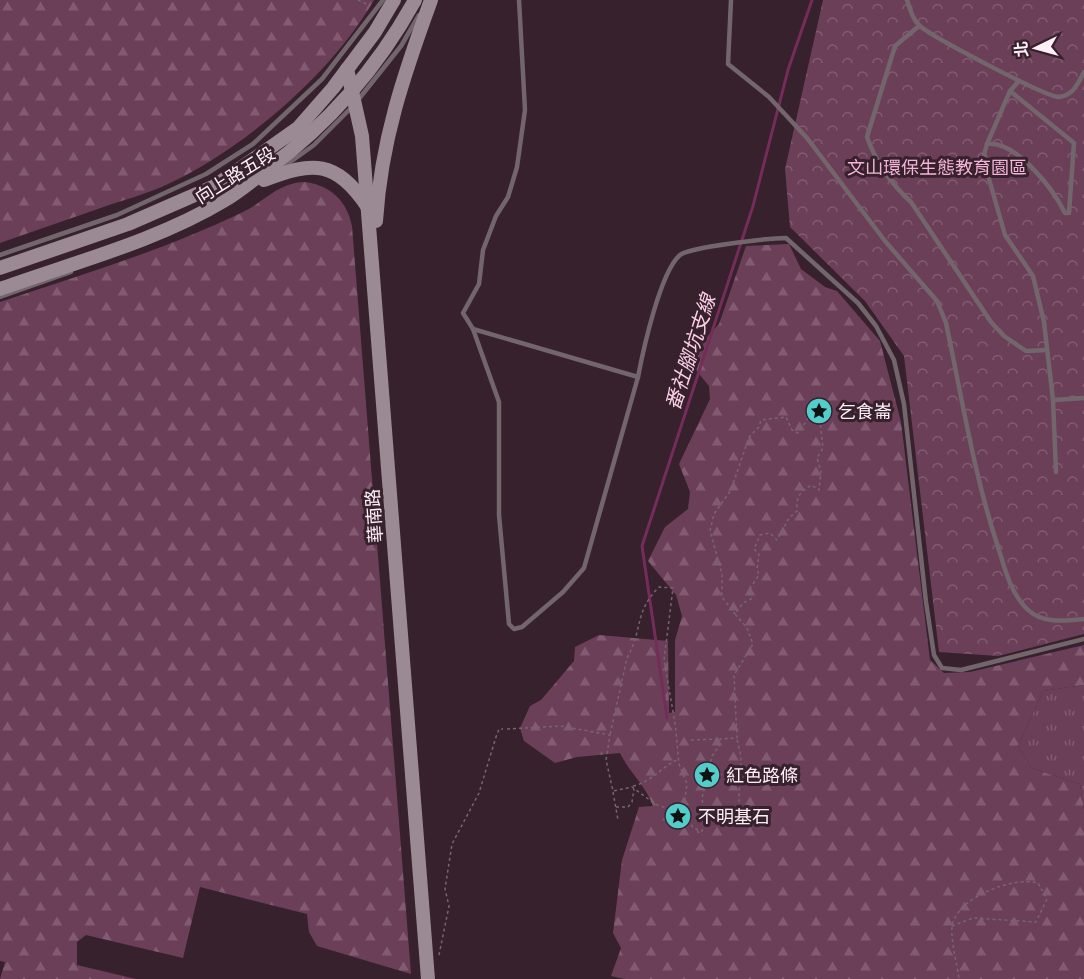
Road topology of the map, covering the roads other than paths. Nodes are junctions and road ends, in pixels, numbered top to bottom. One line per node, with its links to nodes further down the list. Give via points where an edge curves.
1 (383, 0): 9 (lane, 向上路五段)
2 (394, 0): 10 (street, 向上路五段)
3 (415, 0): 14 (street, 向上路五段)
4 (430, 0): 14 (lane, 向上路五段, via 401,46); 20 (street, via 387,135)
5 (519, 0): 23 (lane, via 523,122 517,166 508,197 483,250 479,284 463,313)
6 (731, 0): 29 (lane, via 728,64 769,97 807,138 885,241 937,301 946,324 984,506 1011,588 1028,610 1040,617 1060,621)
7 (907, 0): 8 (lane)
8 (919, 26): 12 (lane); 24 (lane, via 895,46 867,137 871,148 991,322 1016,346 1026,351)
9 (343, 53): 10 (lane, 華南路); 18 (lane, 向上路五段, via 283,119 206,174 117,215)
10 (347, 69): 14 (street, 華南路); 19 (street, 向上路五段, via 298,128 213,187 128,224)
11 (1084, 72): 12 (lane, via 1075,89 1060,97)
12 (1018, 82): 13 (lane)
13 (1010, 91): 15 (lane); 15 (lane, via 1074,143 1069,213 1065,213 1037,171 1000,145)
14 (355, 97): 16 (lane, 向上路五段, via 314,145); 17 (street, 華南路); 21 (street, 向上路五段, via 226,200 133,241)
15 (987, 144): 24 (lane, via 983,158 1005,236 1033,276)
16 (264, 180): 17 (street, via 297,167 327,169 351,183); 22 (lane, 向上路五段, via 189,225)
17 (369, 209): 20 (street, 華南路)
18 (0, 255)
19 (0, 268)
20 (373, 268): 31 (street, 華南路)
21 (0, 289)
22 (0, 297)
23 (473, 329): 25 (lane); 25 (lane, via 499,402 499,515 509,624 514,629 522,627 555,599 585,568)
24 (1047, 350): 27 (lane)
25 (638, 378): 30 (lane, via 648,332 671,266 681,254 786,238 858,303 894,360 904,404 934,655 942,668 961,670)
26 (1084, 398): 27 (lane)
27 (1053, 400): 28 (lane)
28 (1056, 472)
29 (1084, 619)
30 (1084, 639)
31 (428, 979)

